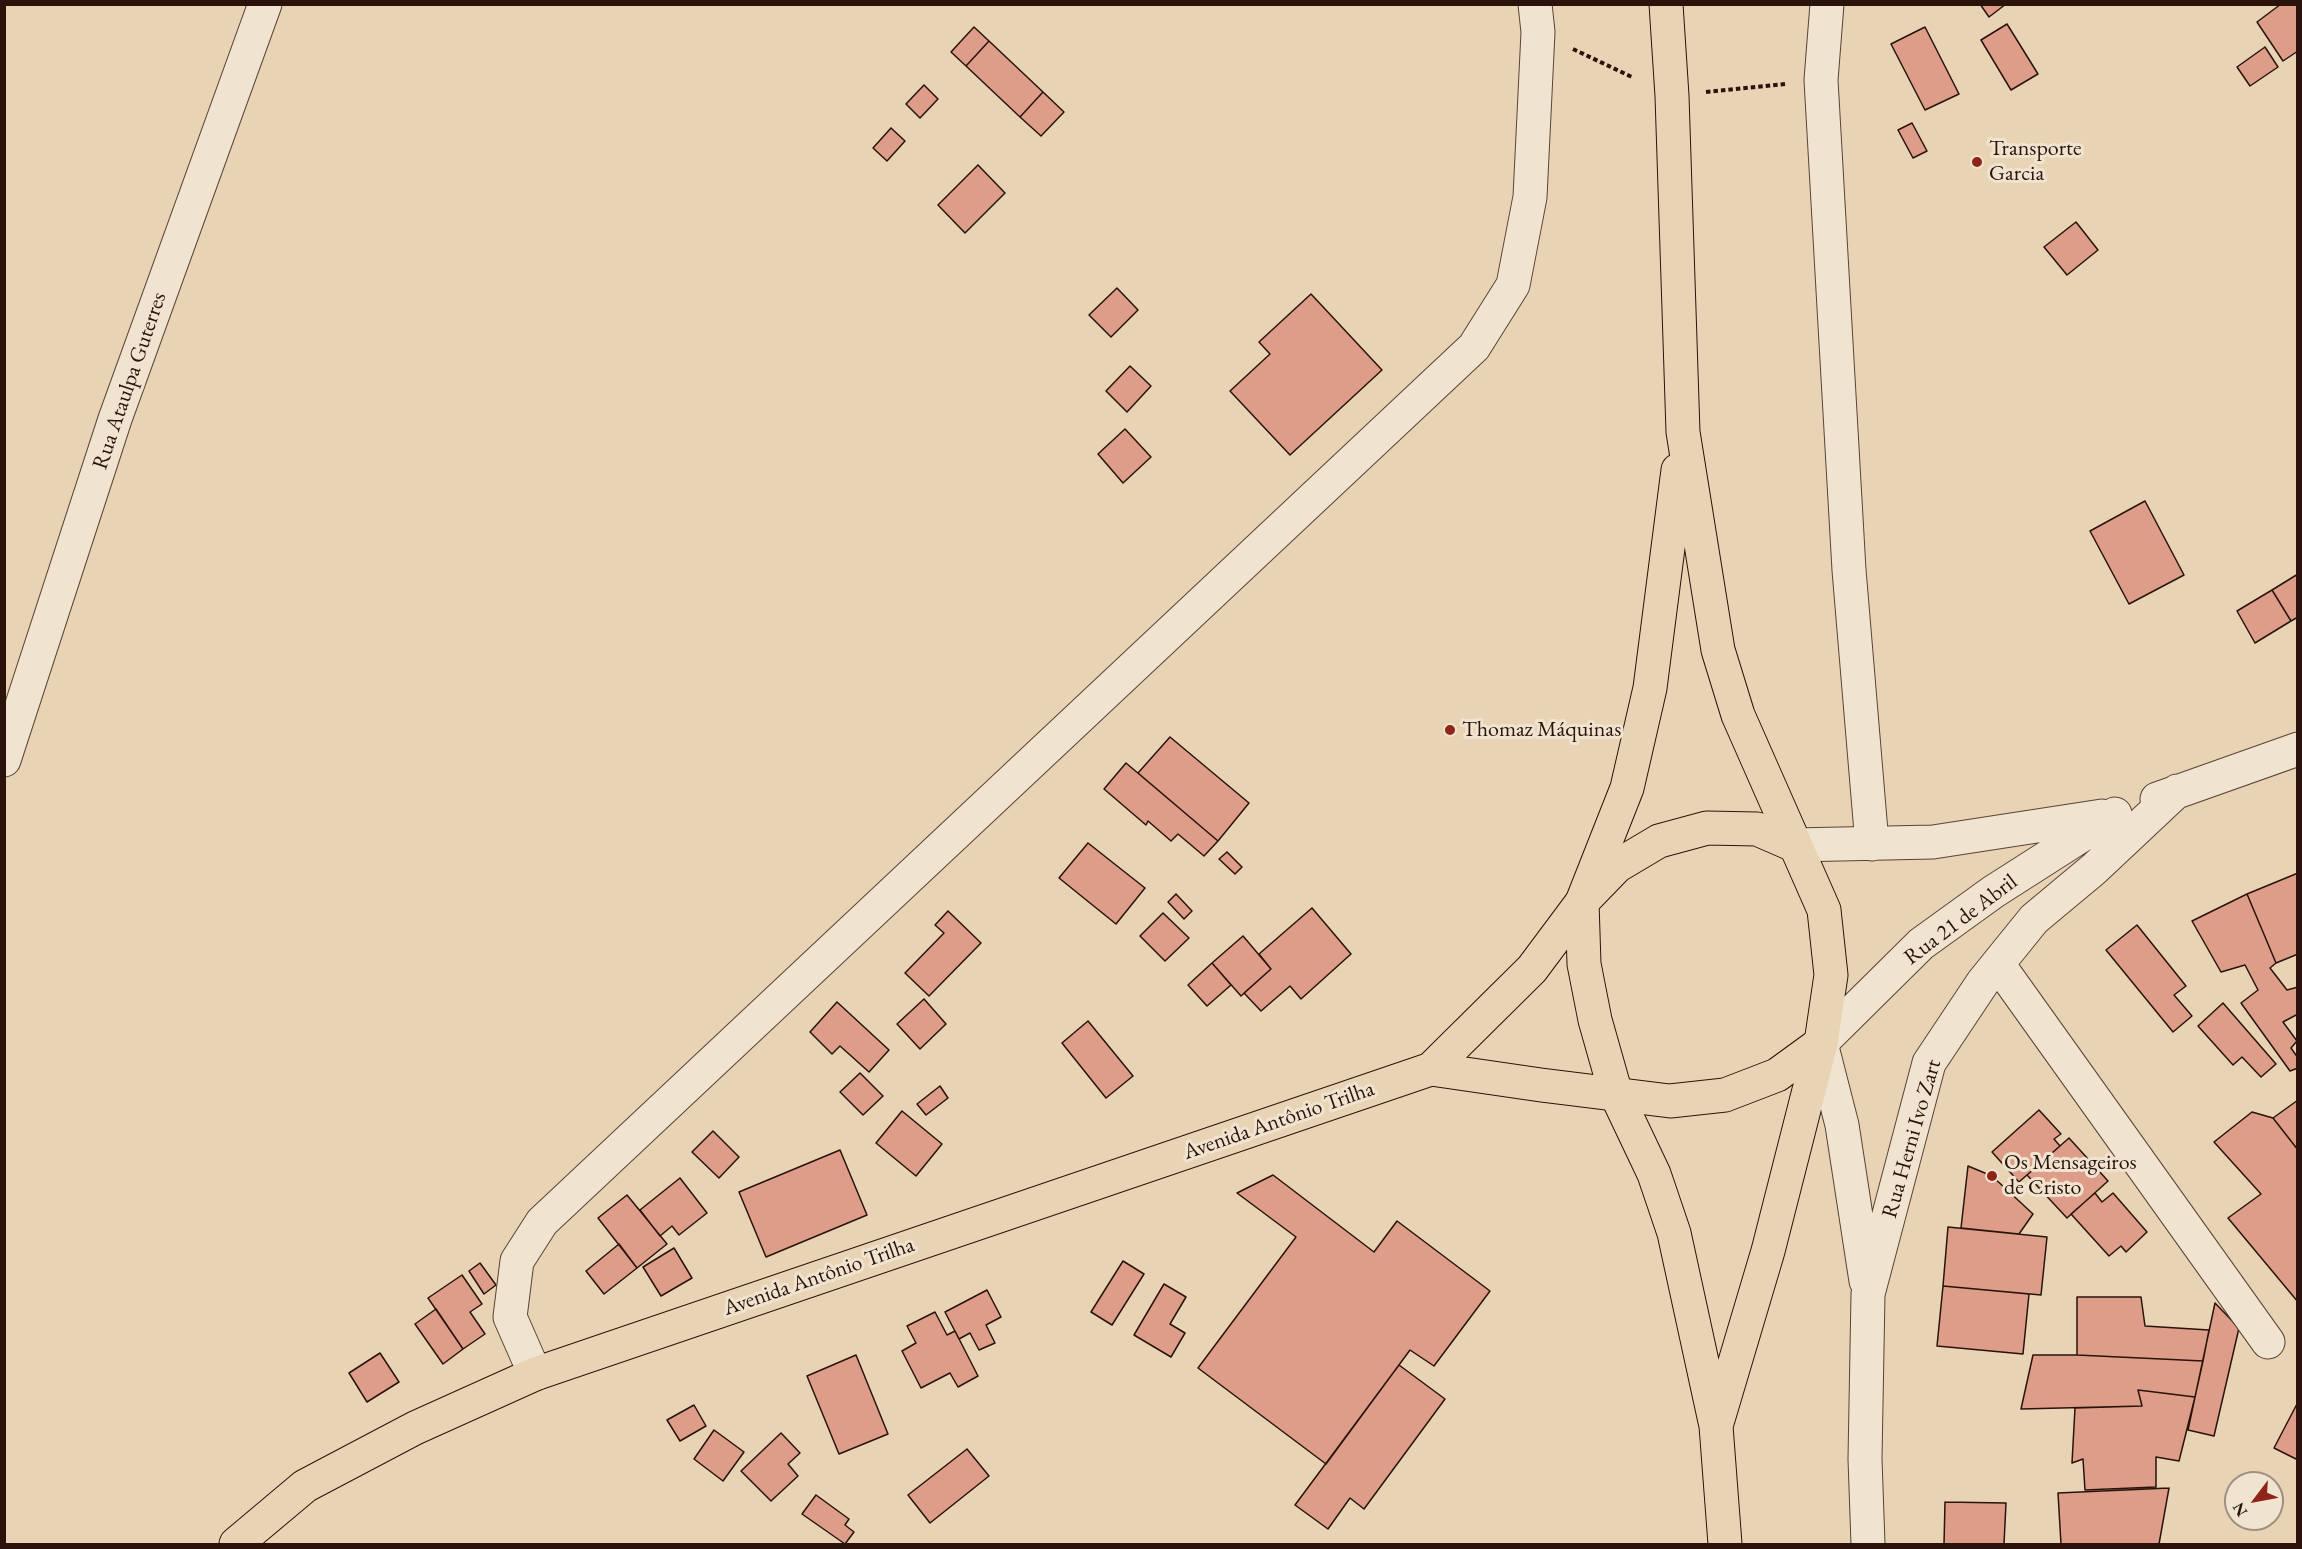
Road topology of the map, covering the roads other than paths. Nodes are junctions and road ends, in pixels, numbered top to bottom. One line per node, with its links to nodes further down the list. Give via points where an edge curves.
1 (265, 4): 7 (street, Rua Ataulpa Guterres, via 115,419)
2 (1535, 4): 19 (street, via 1538,32 1530,197 1513,285 1474,347 542,1222 517,1261 510,1317)
3 (1666, 4): 5 (main road)
4 (1827, 4): 10 (street, via 1821,80 1850,570)
5 (1683, 432): 11 (main road, via 1718,650 1738,715); 12 (main road, via 1650,688 1626,788)
6 (2298, 749): 8 (street, Rua 21 de Abril)
7 (4, 760)
8 (2177, 791): 9 (street, Rua 21 de Abril); 13 (street, Rua Herni Ivo Zart, via 2034,919)
9 (2115, 814): 10 (street, Rua 21 de Abril, via 1932,842); 14 (street, Rua 21 de Abril, via 1993,892 1922,944)
10 (1872, 844): 11 (street, Rua 21 de Abril)
11 (1794, 845): 12 (main road, via 1757,829 1707,828 1668,838 1617,866); 14 (main road, via 1824,910 1831,975)
12 (1582, 902): 15 (main road, Avenida Antônio Trilha, via 1533,969); 16 (main road, via 1584,964)
13 (1998, 964): 17 (street, Rua Herni Ivo Zart, via 1929,1063); 18 (street)
14 (1821, 1043): 16 (main road, Avenida Antônio Trilha, via 1777,1075 1725,1095 1670,1101); 17 (street, via 1842,1125); 20 (main road, via 1768,1251)
15 (1431, 1069): 16 (main road, Avenida Antônio Trilha); 19 (main road, Avenida Antônio Trilha)
16 (1616, 1094): 20 (main road, via 1654,1174 1674,1233)
17 (1868, 1294): 23 (street, Rua Herni Ivo Zart)
18 (2268, 1342)
19 (535, 1374): 21 (main road, Avenida Antônio Trilha, via 415,1428 305,1486)
20 (1716, 1426): 22 (main road)
21 (246, 1542)
22 (1725, 1545)
23 (1868, 1545)

